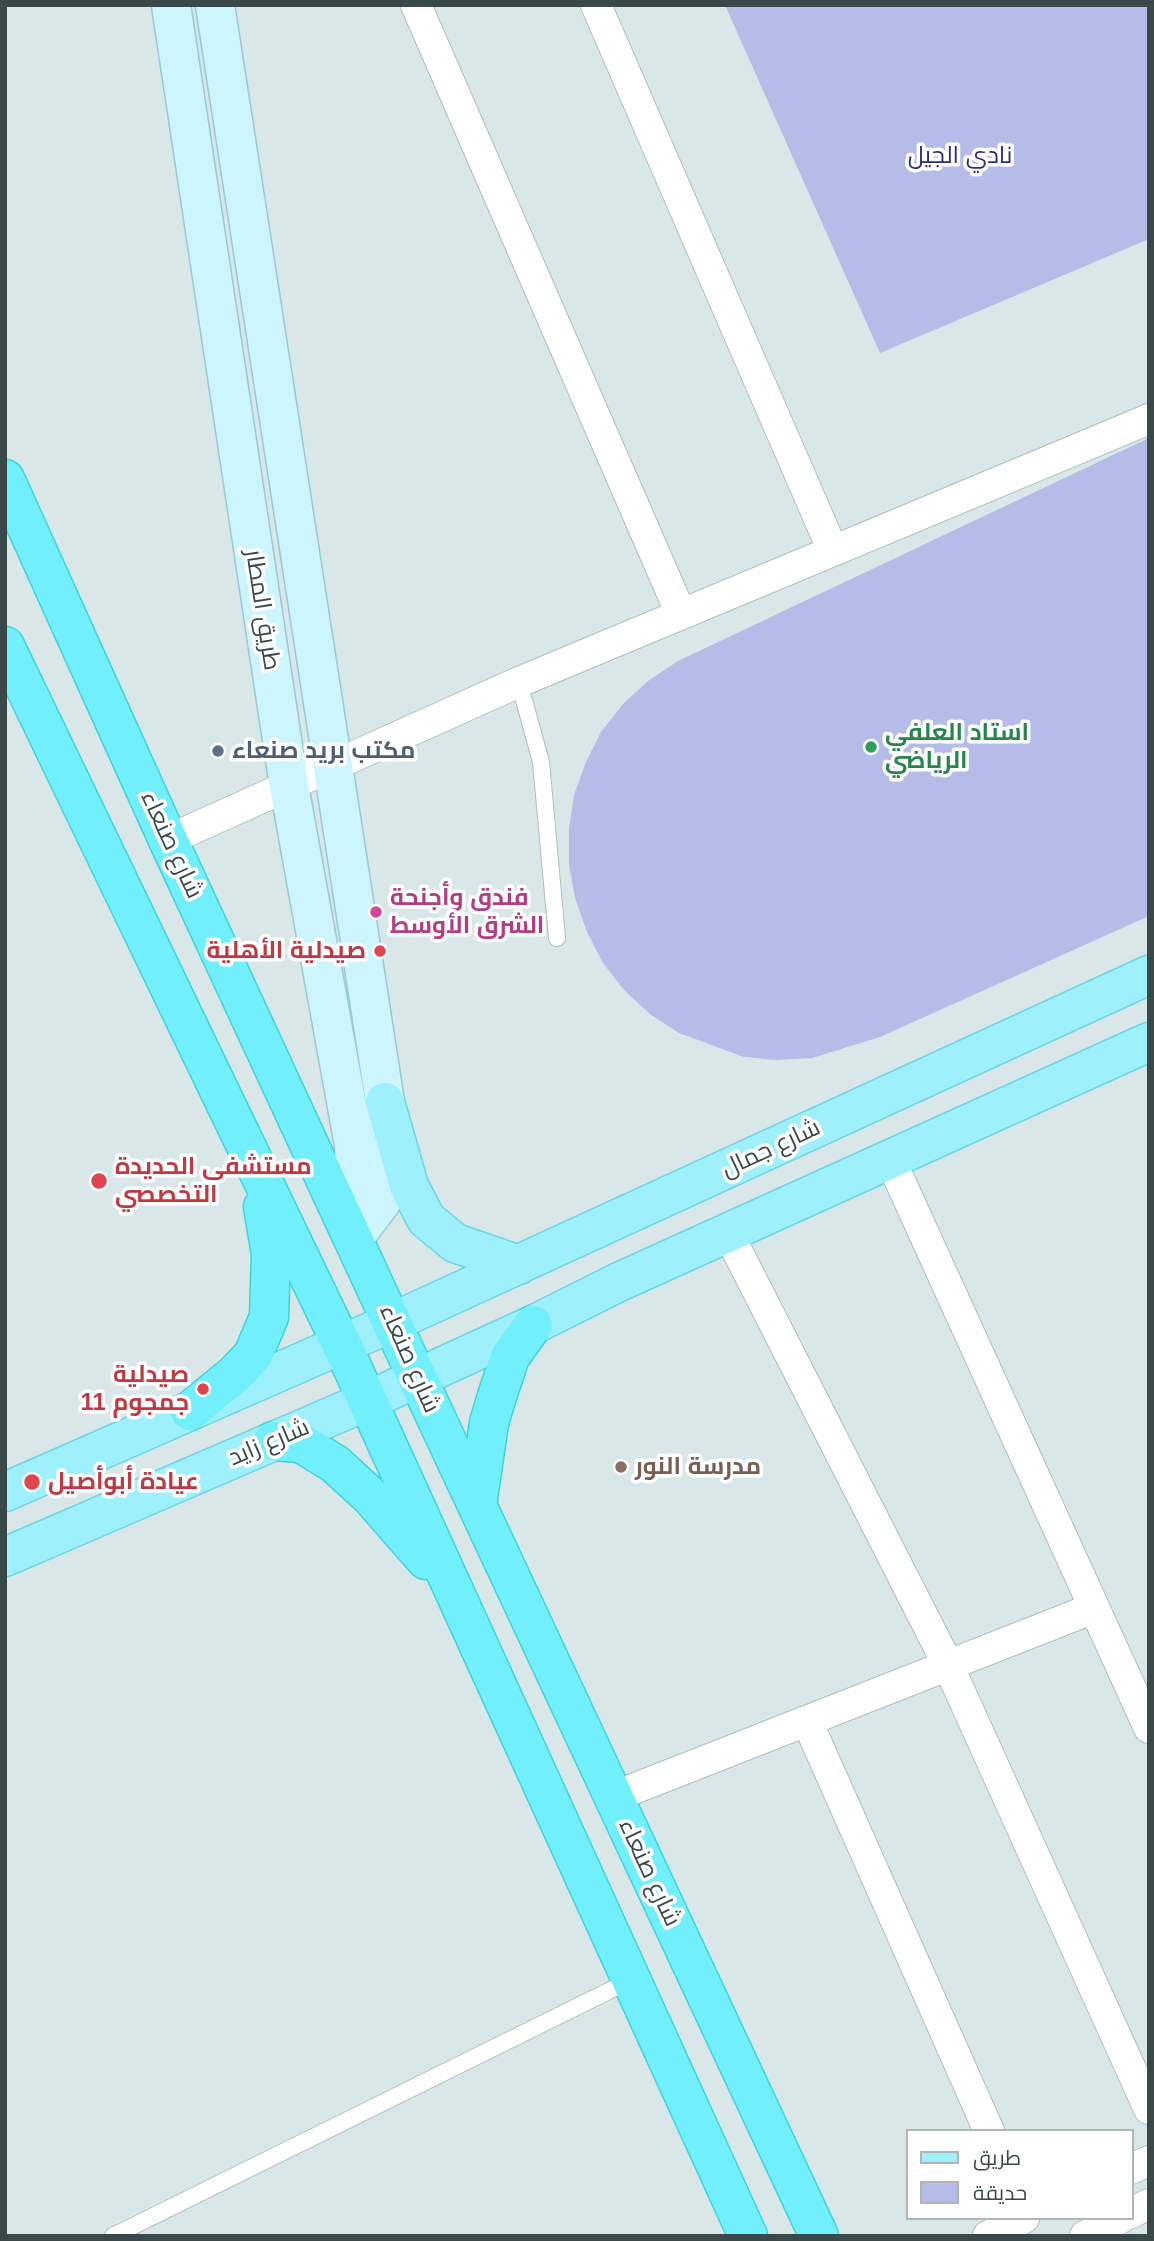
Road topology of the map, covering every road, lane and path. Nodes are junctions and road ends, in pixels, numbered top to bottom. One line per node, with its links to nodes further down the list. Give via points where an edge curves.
1 (171, 5): 12 (street, طريق المطار)
2 (215, 5): 11 (street)
3 (416, 5): 8 (street)
4 (596, 5): 7 (street)
5 (1149, 419): 7 (street)
6 (5, 479): 13 (highway, شارع صنعاء)
7 (833, 551): 8 (street)
8 (681, 614): 10 (street)
9 (5, 646): 19 (highway)
10 (519, 681): 11 (street); 14 (lane, via 541,762)
11 (333, 766): 12 (street); 17 (street)
12 (289, 786): 13 (street); 20 (street, طريق المطار, via 354,1145)
13 (168, 840): 20 (highway, شارع صنعاء)
14 (557, 938)
15 (1149, 975): 22 (main road, شارع جمال)
16 (1149, 1042): 18 (main road)
17 (385, 1102): 20 (street, via 389,1156 382,1201); 22 (main road, via 409,1186 426,1219 455,1243)
18 (890, 1159): 21 (main road); 34 (street)
19 (256, 1167): 25 (highway); 28 (highway, via 271,1254 269,1317 253,1355)
20 (348, 1224): 23 (highway, شارع صنعاء)
21 (728, 1233): 24 (main road); 35 (street)
22 (519, 1265): 23 (main road, شارع جمال)
23 (393, 1322): 25 (main road); 26 (highway, شارع صنعاء)
24 (533, 1325): 26 (main road); 31 (highway, via 510,1357 496,1396)
25 (342, 1345): 27 (highway); 28 (main road)
26 (417, 1377): 27 (main road, شارع زايد); 31 (highway, شارع صنعاء)
27 (367, 1401): 29 (main road, شارع زايد); 33 (highway)
28 (190, 1411): 30 (main road)
29 (273, 1441): 32 (main road, شارع زايد); 33 (highway, via 301,1443 335,1464 370,1496)
30 (5, 1492)
31 (477, 1505): 38 (highway, شارع صنعاء)
32 (5, 1557)
33 (455, 1594): 39 (highway)
34 (1094, 1608): 35 (street); 37 (street)
35 (949, 1667): 36 (street); 40 (street)
36 (807, 1720): 38 (street); 41 (street)
37 (1149, 1728)
38 (613, 1797): 50 (highway, شارع صنعاء)
39 (631, 1980): 48 (lane); 49 (highway)
40 (1149, 2109)
41 (988, 2129)
42 (1149, 2161): 43 (street)
43 (1133, 2168)
44 (1149, 2204): 45 (street)
45 (1133, 2212)
46 (1020, 2220): 51 (street)
47 (1117, 2220): 52 (street)
48 (113, 2236)
49 (748, 2236)
50 (819, 2236)
51 (988, 2236)
52 (1085, 2236)

